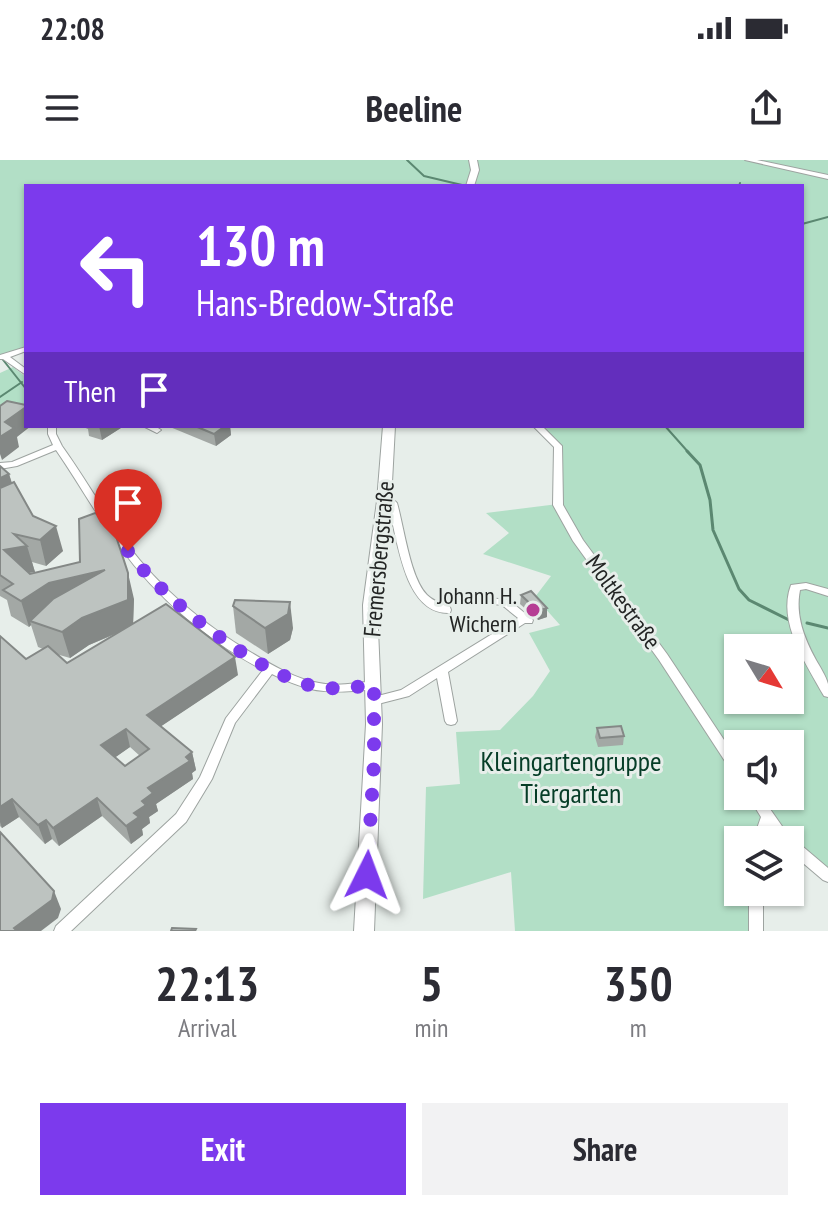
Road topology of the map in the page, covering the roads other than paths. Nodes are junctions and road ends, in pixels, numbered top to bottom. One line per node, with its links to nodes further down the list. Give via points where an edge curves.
1 (473, 160): 4 (main road)
2 (748, 160): 3 (street)
3 (828, 177)
4 (471, 184)
5 (24, 350): 6 (street)
6 (2, 356): 7 (street)
7 (24, 372)
8 (52, 428): 13 (street)
9 (152, 428): 12 (street)
10 (389, 428): 15 (main road, Fremersbergstraße)
11 (539, 428): 24 (street, Moltkestraße, via 558,446 558,505 578,541)
12 (157, 430)
13 (58, 446): 14 (street); 19 (street, via 151,580 225,640)
14 (0, 466)
15 (384, 501): 18 (street, via 392,503 400,524 414,586); 21 (main road, Fremersbergstraße, via 370,605)
16 (828, 593): 22 (street, via 802,585 793,593 796,624)
17 (488, 601): 20 (street, via 505,602 527,619)
18 (446, 610)
19 (271, 668): 21 (street, via 315,687); 32 (street, via 230,721 206,779 181,818)
20 (442, 671): 21 (street, via 392,699); 23 (street)
21 (374, 693): 33 (main road, Fremersbergstraße)
22 (828, 693)
23 (451, 721)
24 (724, 750)
25 (762, 810): 26 (street)
26 (767, 818): 27 (street); 28 (street)
27 (764, 826)
28 (774, 826)
29 (804, 856): 30 (street)
30 (828, 876)
31 (756, 906): 34 (street)
32 (61, 931)
33 (364, 931)
34 (756, 931)

